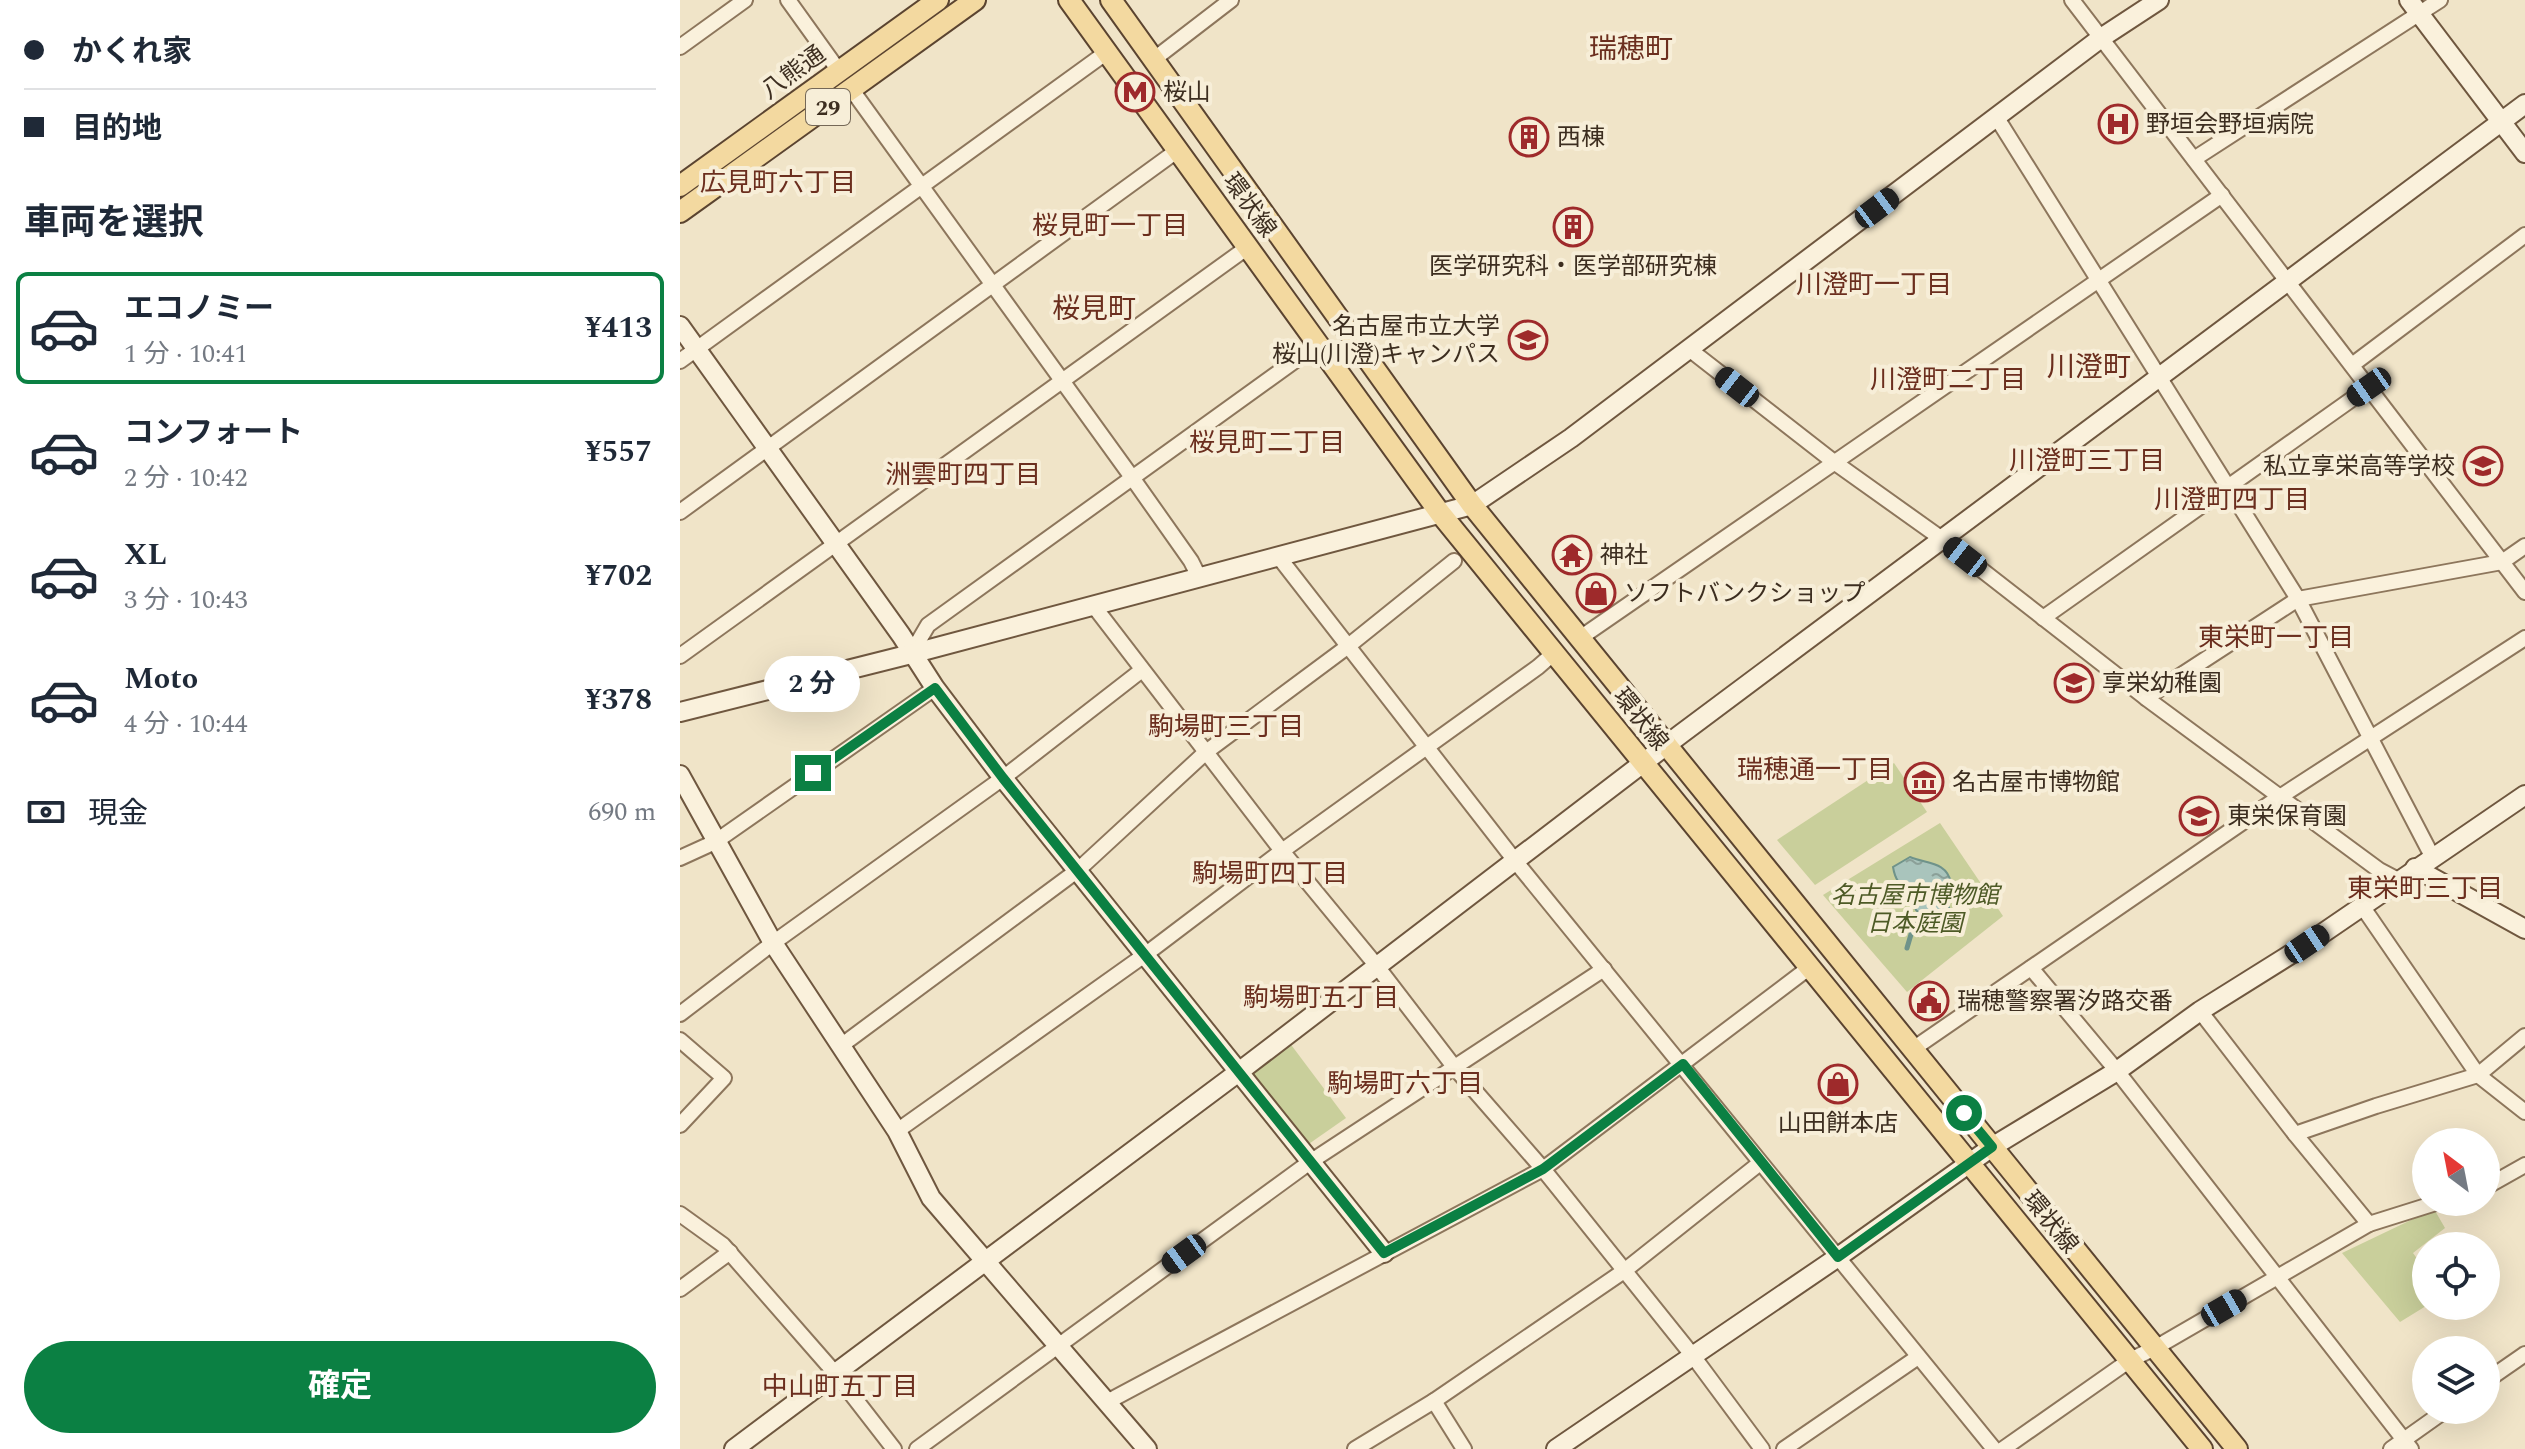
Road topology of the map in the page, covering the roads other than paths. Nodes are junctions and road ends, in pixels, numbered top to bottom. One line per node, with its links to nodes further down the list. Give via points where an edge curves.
1 (745, 0): 13 (street)
2 (788, 0): 16 (street)
3 (938, 0): 16 (main road, 八熊通 / 29)
4 (975, 0): 17 (main road, 八熊通 / 29)
5 (1069, 0): 14 (main road, 環状線)
6 (1111, 0): 15 (main road, 環状線)
7 (1231, 0): 15 (street)
8 (2072, 0): 12 (street)
9 (2159, 0): 12 (street)
10 (2440, 0): 11 (street)
11 (2414, 7): 20 (street); 23 (street)
12 (2101, 38): 19 (street); 23 (street)
13 (680, 47)
14 (1107, 52): 21 (main road, 環状線); 25 (street)
15 (1153, 60): 46 (main road, 環状線)
16 (839, 71): 24 (main road, 八熊通 / 29)
17 (852, 90): 25 (street); 27 (main road, 八熊通 / 29)
18 (2525, 104): 20 (street)
19 (1997, 118): 30 (street); 36 (street)
20 (2501, 120): 22 (street); 31 (street)
21 (1178, 150): 29 (main road, 環状線); 32 (street)
22 (2525, 153)
23 (2194, 159): 26 (street)
24 (680, 186)
25 (922, 187): 32 (street); 35 (street)
26 (2222, 195): 30 (street); 31 (street)
27 (680, 212)
28 (2525, 235): 38 (street)
29 (1248, 247): 34 (main road, 環状線); 40 (street)
30 (2099, 280): 39 (street); 43 (street)
31 (2288, 281): 38 (street); 39 (street)
32 (993, 285): 40 (street); 42 (street)
33 (680, 326): 35 (street)
34 (1318, 344): 44 (street); 48 (main road, 環状線)
35 (696, 349): 37 (street); 42 (street)
36 (1689, 349): 43 (street); 46 (street)
37 (680, 361)
38 (2352, 365): 41 (street)
39 (2159, 378): 45 (street); 49 (street)
40 (1062, 382): 44 (street); 50 (street)
41 (2369, 387): 45 (street); 54 (street)
42 (767, 447): 47 (street); 50 (street)
43 (1834, 462): 49 (street); 60 (street)
44 (1131, 476): 55 (street); 64 (street, via 928,625)
45 (2229, 487): 57 (street); 59 (street)
46 (1472, 505): 48 (street); 60 (main road, 環状線)
47 (680, 512)
48 (1440, 513): 52 (street); 63 (main road, 環状線)
49 (1942, 539): 59 (street); 71 (street)
50 (836, 544): 64 (street); 65 (street)
51 (2525, 546): 54 (street)
52 (1278, 556): 55 (street); 62 (street)
53 (1454, 561): 62 (street)
54 (2502, 562): 56 (street); 57 (street)
55 (1199, 577): 58 (street)
56 (2525, 592)
57 (2298, 599): 68 (street); 70 (street)
58 (1093, 605): 64 (street); 66 (street)
59 (2043, 618): 68 (street)
60 (1580, 638): 71 (main road, 環状線)
61 (2525, 638): 70 (street)
62 (1347, 647): 72 (street); 73 (street)
63 (1554, 653): 72 (street); 74 (main road, 環状線)
64 (911, 654): 67 (street); 69 (street)
65 (680, 656)
66 (1142, 670): 73 (street); 76 (street)
67 (935, 688): 76 (street); 79 (street)
68 (2146, 698): 78 (street)
69 (680, 712)
70 (2371, 739): 78 (street); 81 (street)
71 (1667, 745): 74 (street); 100 (main road, 環状線)
72 (1425, 747): 80 (street); 83 (street)
73 (1206, 752): 80 (street); 85 (street)
74 (1644, 763): 83 (street); 92 (main road, 環状線)
75 (680, 775): 79 (street)
76 (1003, 778): 85 (street); 89 (street)
77 (2525, 795): 81 (street)
78 (2280, 798): 86 (street); 93 (street)
79 (715, 842): 82 (street); 89 (street)
80 (1282, 851): 90 (street); 91 (street)
81 (2432, 856): 84 (street)
82 (680, 858)
83 (1516, 862): 91 (street); 94 (street)
84 (2415, 868): 86 (street); 88 (street)
85 (1078, 870): 90 (street); 99 (street)
86 (2398, 880): 87 (street)
87 (2362, 906): 95 (street); 105 (street)
88 (2525, 929)
89 (773, 943): 96 (street); 99 (street)
90 (1146, 954): 103 (street); 108 (street)
91 (1376, 965): 102 (street); 103 (street)
92 (1810, 967): 101 (street); 113 (main road, 環状線)
93 (2031, 968): 100 (street); 104 (street)
94 (1604, 969): 101 (street); 102 (street)
95 (2200, 1011): 104 (street); 109 (street)
96 (680, 1014)
97 (2525, 1036): 105 (street)
98 (680, 1040): 107 (street, via 724,1078)
99 (842, 1045): 108 (street)
100 (1913, 1049): 110 (main road, 環状線)
101 (1683, 1064): 112 (street); 115 (street)
102 (1455, 1068): 111 (street); 115 (street)
103 (1240, 1071): 111 (street); 123 (street)
104 (2117, 1071): 110 (street); 125 (street)
105 (2478, 1075): 106 (street); 109 (street)
106 (2525, 1112)
107 (680, 1125)
108 (897, 1131): 123 (street, via 931,1198)
109 (2295, 1134): 119 (street)
110 (1992, 1147): 113 (street); 128 (main road, 環状線)
111 (1310, 1162): 121 (street); 127 (street)
112 (1760, 1163): 122 (street); 124 (street)
113 (1969, 1163): 122 (street); 132 (main road, 環状線)
114 (2525, 1165): 116 (street)
115 (1543, 1169): 121 (street); 124 (street)
116 (2500, 1179)
117 (2412, 1210): 119 (street)
118 (680, 1214): 120 (street)
119 (2369, 1224): 125 (street)
120 (730, 1252): 126 (street); 134 (street)
121 (1384, 1253): 136 (street)
122 (1838, 1257): 130 (street); 131 (street)
123 (986, 1260): 127 (street); 134 (street)
124 (1624, 1271): 130 (street); 135 (street)
125 (2277, 1278): 128 (street); 138 (street)
126 (680, 1289)
127 (1058, 1345): 136 (street); 141 (street)
128 (2155, 1348): 132 (street); 151 (main road, 環状線)
129 (2525, 1354): 133 (street)
130 (1693, 1356): 145 (street); 146 (street)
131 (1918, 1357): 147 (street); 148 (street)
132 (2130, 1360): 149 (street); 150 (main road, 環状線)
133 (2500, 1371)
134 (835, 1373): 139 (street); 140 (street)
135 (1434, 1401): 143 (street); 144 (street)
136 (1107, 1402): 142 (street)
137 (2429, 1424): 138 (street)
138 (2402, 1446)
139 (734, 1449)
140 (894, 1449)
141 (917, 1449)
142 (1147, 1449)
143 (1355, 1449)
144 (1464, 1449)
145 (1556, 1449)
146 (1762, 1449)
147 (1784, 1449)
148 (1994, 1449)
149 (2003, 1449)
150 (2202, 1449)
151 (2237, 1449)

